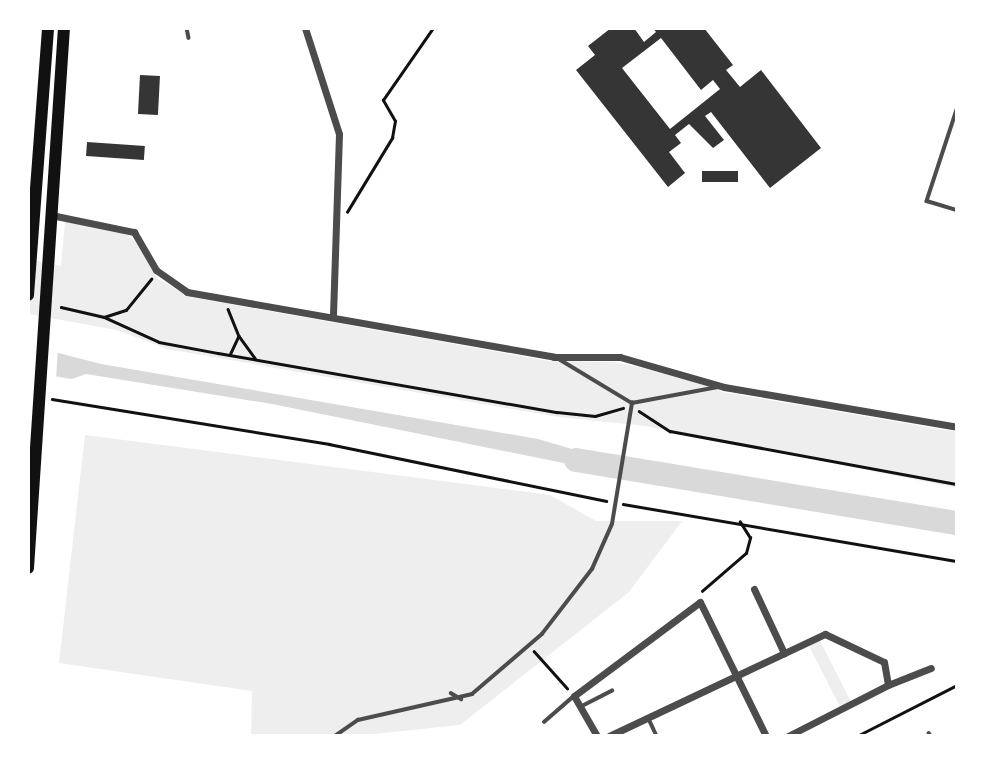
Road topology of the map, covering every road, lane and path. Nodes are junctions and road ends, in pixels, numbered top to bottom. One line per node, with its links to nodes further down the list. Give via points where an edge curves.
1 (48, 28): 12 (highway)
2 (64, 28): 9 (highway)
3 (187, 28): 6 (lane)
4 (305, 28): 15 (street, via 339,134)
5 (432, 28): 10 (path, via 383,100 395,121 392,138)
6 (189, 38)
7 (957, 110): 8 (lane, via 927,201)
8 (957, 209)
9 (51, 215): 11 (street, via 120,224 134,232); 29 (highway)
10 (345, 216)
11 (156, 270): 13 (street, via 187,292); 16 (path, via 127,310)
12 (28, 295)
13 (228, 299): 15 (street); 17 (path)
14 (61, 307): 16 (path)
15 (333, 315): 19 (street)
16 (104, 317): 18 (path, via 159,342)
17 (239, 336): 18 (path); 20 (path)
18 (230, 355): 20 (path)
19 (554, 357): 21 (street, via 620,357); 23 (lane)
20 (255, 359): 23 (path, via 556,412 595,416)
21 (724, 387): 23 (lane); 24 (street)
22 (56, 400): 26 (path, via 356,449)
23 (631, 405): 25 (path, via 670,431); 26 (lane)
24 (957, 427)
25 (957, 484)
26 (616, 504): 27 (path); 32 (lane, via 592,569)
27 (739, 521): 28 (path); 31 (path, via 750,538 746,553 703,587)
28 (957, 561)
29 (28, 568)
30 (754, 589): 33 (street)
31 (700, 601): 35 (street); 40 (street)
32 (528, 645): 40 (path); 41 (lane)
33 (783, 653): 35 (street); 36 (street, via 825,634 884,662)
34 (930, 668): 36 (street)
35 (735, 674): 43 (street); 49 (street)
36 (888, 685): 50 (street)
37 (957, 685): 51 (path)
38 (612, 691): 42 (lane)
39 (450, 693): 41 (lane)
40 (574, 696): 42 (street); 44 (lane)
41 (461, 699): 45 (lane, via 358,720)
42 (580, 707): 46 (street)
43 (647, 715): 47 (street); 48 (lane)
44 (544, 722)
45 (335, 736)
46 (597, 736)
47 (610, 736)
48 (657, 736)
49 (766, 736)
50 (788, 736)
51 (857, 736)

